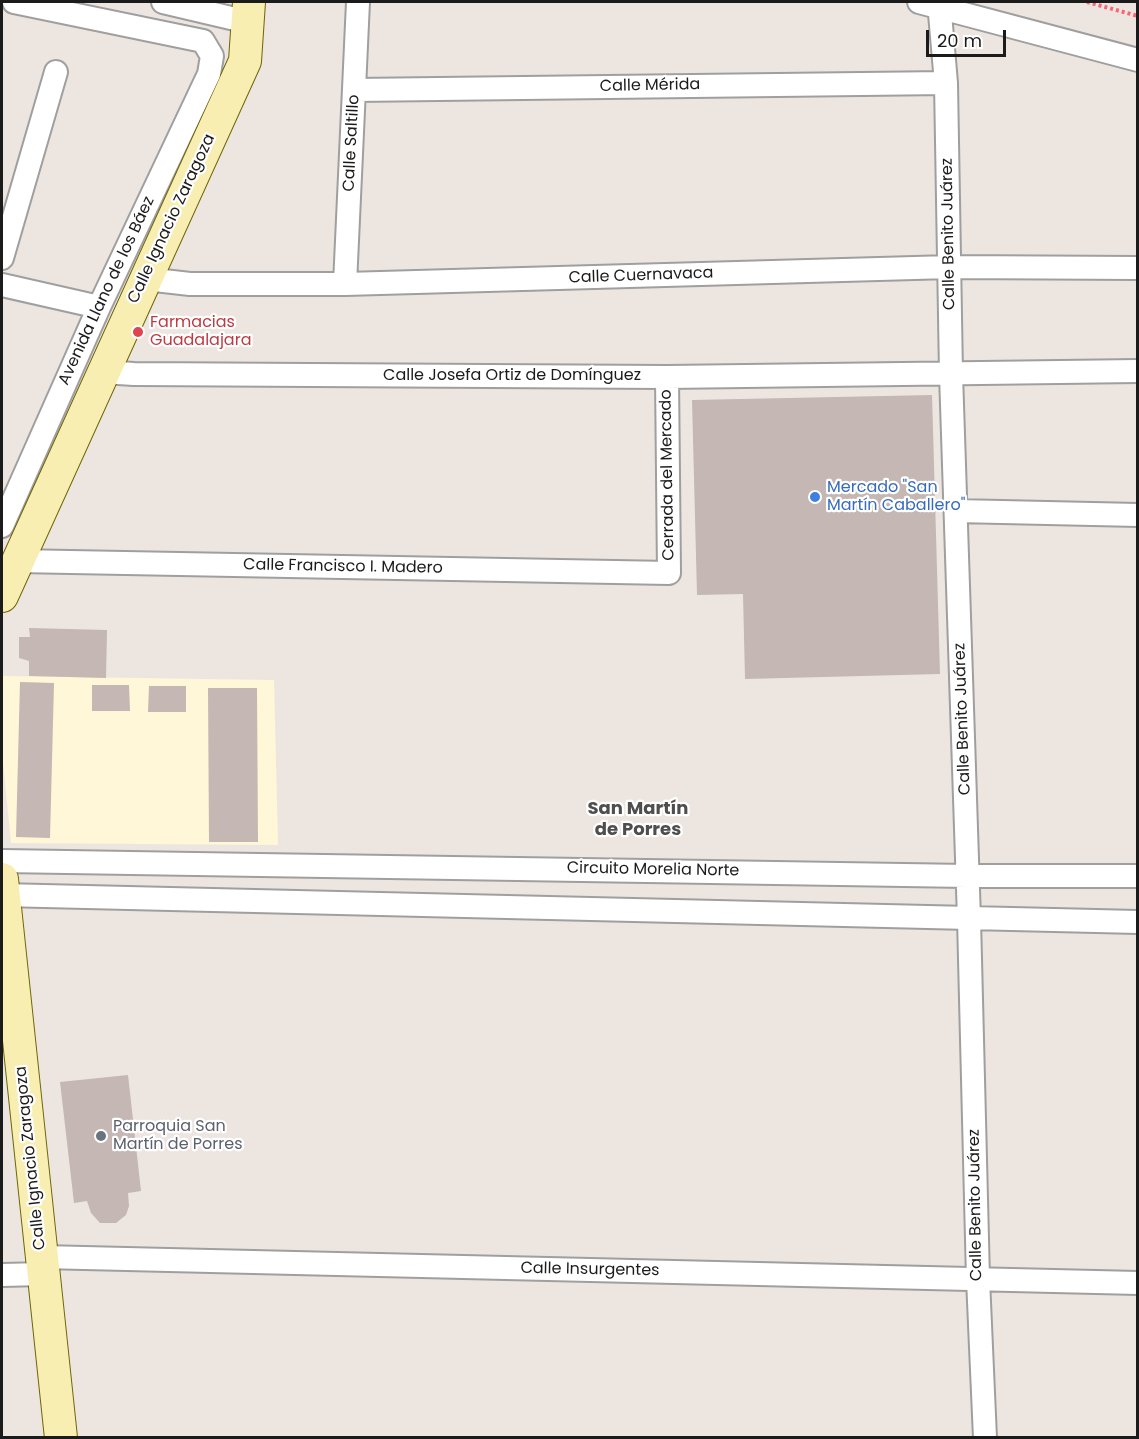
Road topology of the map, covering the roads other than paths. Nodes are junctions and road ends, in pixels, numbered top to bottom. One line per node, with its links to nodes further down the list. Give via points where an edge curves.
1 (14, 2): 16 (street, Avenida Llano de los Báez, via 203,41 212,56 208,74)
2 (163, 2): 5 (street)
3 (358, 2): 9 (street, Calle Saltillo)
4 (932, 3): 6 (street); 8 (street, Calle Benito Juárez)
5 (248, 12): 13 (street, Calle Ignacio Zaragoza, via 245,61)
6 (1137, 60)
7 (57, 72): 10 (street)
8 (946, 83): 9 (street, Calle Mérida); 11 (street, Calle Benito Juárez)
9 (354, 90): 14 (street, Calle Saltillo)
10 (2, 258)
11 (950, 267): 12 (street, Calle Cuernavaca); 14 (street, Calle Cuernavaca); 19 (street, Calle Benito Juárez)
12 (1137, 268)
13 (146, 279): 14 (street, Calle Cuernavaca, via 190,284); 18 (street, Calle Ignacio Zaragoza)
14 (345, 284)
15 (2, 285): 16 (street)
16 (99, 307): 23 (street, Avenida Llano de los Báez)
17 (1137, 371): 19 (street, Calle Josefa Ortiz de Domínguez)
18 (102, 372): 20 (street, Calle Josefa Ortiz de Domínguez); 24 (street, Calle Ignacio Zaragoza)
19 (951, 374): 20 (street, Calle Josefa Ortiz de Domínguez); 21 (street, Calle Benito Juárez)
20 (667, 377): 25 (street, Cerrada del Mercado)
21 (956, 511): 22 (street); 29 (street, Calle Benito Juárez)
22 (1137, 515)
23 (3, 519)
24 (16, 561): 25 (street, Calle Francisco I. Madero); 26 (street, Calle Ignacio Zaragoza)
25 (669, 573)
26 (2, 596)
27 (2, 861): 28 (street, Circuito Morelia Norte)
28 (169, 862): 29 (street, Circuito Morelia Norte); 32 (street)
29 (968, 876): 30 (street, Circuito Morelia Norte); 33 (street, Calle Benito Juárez)
30 (1137, 876)
31 (2, 890): 32 (street); 35 (street, Calle Ignacio Zaragoza)
32 (170, 899): 33 (street)
33 (969, 919): 34 (street); 37 (street, Calle Benito Juárez)
34 (1137, 922)
35 (43, 1266): 36 (street, Calle Insurgentes); 37 (street, Calle Insurgentes); 39 (street, Calle Ignacio Zaragoza)
36 (2, 1275)
37 (978, 1279): 38 (street, Calle Insurgentes); 40 (street, Calle Benito Juárez)
38 (1137, 1283)
39 (61, 1437)
40 (985, 1437)

